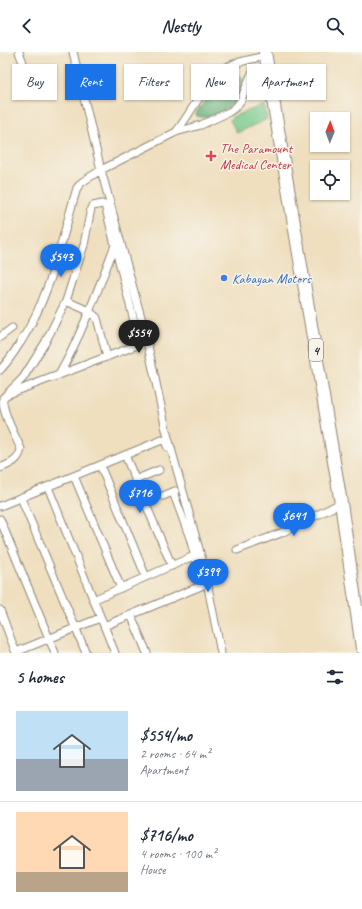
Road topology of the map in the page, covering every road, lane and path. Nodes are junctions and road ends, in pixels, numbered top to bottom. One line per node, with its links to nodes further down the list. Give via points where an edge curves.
1 (19, 52): 4 (street)
2 (73, 52): 6 (street)
3 (266, 58): 5 (street, via 231,65 222,70 212,80); 5 (street, via 259,70 251,75 236,107 201,125); 28 (highway, 4)
4 (24, 64)
5 (176, 132): 6 (street)
6 (101, 170): 13 (street, via 77,188 57,263 44,297 30,326 8,362); 49 (street, via 144,332 167,434 204,567)
7 (115, 245): 8 (street, via 104,205 93,206 84,246); 9 (street); 12 (street, via 139,341 135,346)
8 (66, 301): 9 (street); 15 (street, via 45,343)
9 (89, 311): 12 (street, via 97,318); 14 (street)
10 (12, 328): 11 (street)
11 (0, 337)
12 (107, 357): 14 (street)
13 (0, 370)
14 (59, 375): 16 (street)
15 (23, 378): 16 (street); 17 (street)
16 (30, 386): 17 (street)
17 (6, 395): 21 (street, via 2,402 22,449 17,460)
18 (125, 455): 19 (street, via 162,440 167,444); 20 (street); 24 (street)
19 (171, 457)
20 (100, 465): 23 (street); 34 (street)
21 (0, 468)
22 (160, 470): 24 (street)
23 (74, 476): 25 (street); 35 (street)
24 (135, 480): 33 (street)
25 (48, 487): 27 (street); 36 (street)
26 (163, 496): 32 (street, via 175,491)
27 (21, 498): 29 (street); 41 (street)
28 (341, 503): 31 (street, via 281,533); 43 (highway, 4)
29 (0, 506)
30 (0, 519): 42 (street)
31 (237, 550)
32 (196, 555): 33 (street); 38 (street, via 201,586)
33 (172, 566): 34 (street)
34 (146, 577): 35 (street)
35 (120, 588): 36 (street)
36 (93, 600): 39 (street)
37 (0, 610): 44 (street)
38 (131, 616): 40 (street); 48 (street)
39 (100, 618): 40 (street); 41 (street)
40 (104, 626): 47 (street)
41 (75, 628): 42 (street); 46 (street)
42 (50, 639): 44 (street); 45 (street)
43 (362, 648)
44 (16, 653)
45 (55, 653)
46 (86, 653)
47 (115, 653)
48 (147, 653)
49 (221, 653)

